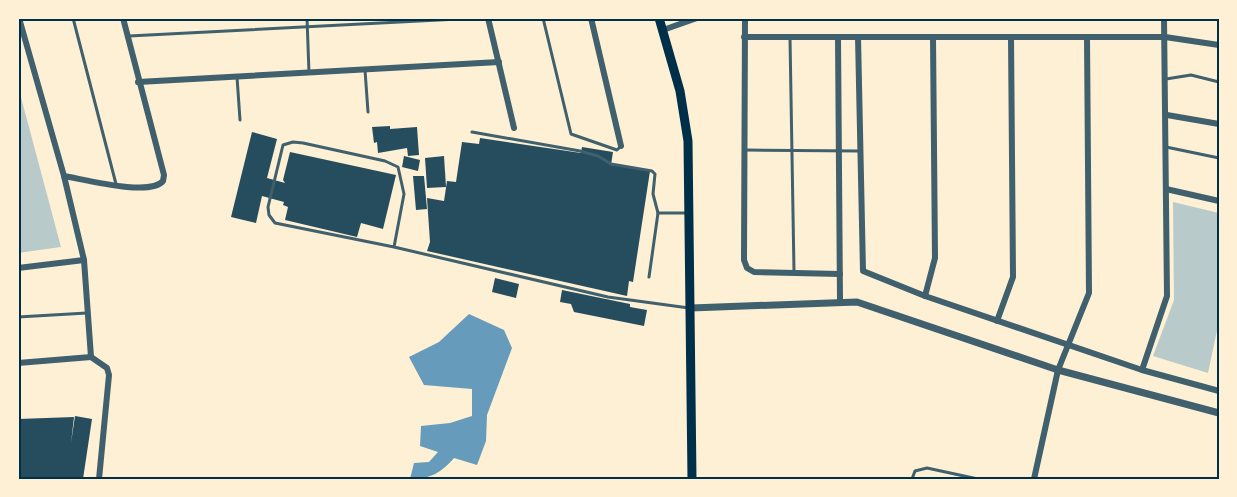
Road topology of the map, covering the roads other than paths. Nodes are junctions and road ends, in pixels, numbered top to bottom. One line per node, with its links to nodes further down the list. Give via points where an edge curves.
1 (19, 18): 45 (street)
2 (73, 18): 46 (lane)
3 (123, 18): 15 (street)
4 (307, 18): 13 (lane)
5 (478, 18): 13 (lane)
6 (488, 18): 25 (street)
7 (543, 18): 38 (lane, via 571,134 609,149)
8 (591, 18): 38 (street)
9 (698, 18): 14 (street)
10 (745, 18): 22 (street)
11 (1164, 18): 21 (street)
12 (661, 19): 14 (main road)
13 (307, 27): 15 (lane); 27 (lane)
14 (663, 30): 50 (main road, via 686,115)
15 (127, 36): 30 (street)
16 (838, 37): 17 (street); 23 (street); 42 (street)
17 (858, 37): 18 (street); 43 (street)
18 (933, 37): 19 (street); 57 (street, via 935,258)
19 (1011, 37): 20 (street); 62 (street, via 1014,277)
20 (1087, 37): 21 (street); 63 (street, via 1090,285)
21 (1165, 37): 24 (street); 29 (street)
22 (744, 38): 23 (street); 40 (street)
23 (790, 38): 41 (lane)
24 (1219, 45)
25 (499, 62): 26 (street); 36 (street)
26 (365, 70): 27 (street); 32 (lane)
27 (309, 73): 28 (street)
28 (237, 77): 30 (street); 34 (lane)
29 (1166, 79): 31 (lane, via 1191,75); 33 (street)
30 (138, 82): 46 (street, via 163,181 154,188)
31 (1219, 82)
32 (368, 112)
33 (1167, 115): 35 (street); 39 (street)
34 (240, 120)
35 (1219, 124)
36 (514, 128)
37 (472, 132): 49 (lane, via 580,151 611,164 647,169 655,174 653,194)
38 (621, 146)
39 (1166, 147): 44 (lane); 47 (street)
40 (744, 150): 41 (lane); 54 (street, via 747,268 754,272)
41 (792, 150): 42 (lane); 54 (lane)
42 (839, 151): 43 (lane); 55 (street)
43 (859, 151): 57 (street, via 863,271)
44 (1219, 159)
45 (64, 176): 46 (street); 52 (street)
46 (116, 186)
47 (1166, 189): 48 (street); 67 (street, via 1167,296)
48 (1219, 201)
49 (658, 213): 50 (lane); 56 (lane)
50 (690, 213): 59 (main road)
51 (394, 247): 51 (lane, via 404,194 398,167 303,143 283,145 268,207 275,223); 59 (lane, via 608,297)
52 (84, 260): 53 (street); 60 (street)
53 (18, 268)
54 (794, 273): 55 (street)
55 (840, 274): 58 (street)
56 (649, 278)
57 (925, 296): 62 (street)
58 (840, 301): 59 (street); 66 (street, via 857,302)
59 (691, 308): 71 (main road)
60 (88, 312): 61 (lane); 64 (street)
61 (18, 317)
62 (997, 321): 63 (street)
63 (1070, 346): 66 (street); 67 (street)
64 (91, 357): 65 (street); 70 (street, via 107,368 109,375)
65 (18, 363)
66 (1058, 370): 69 (street); 74 (street)
67 (1142, 370): 68 (street)
68 (1218, 388)
69 (1219, 412)
70 (99, 479)
71 (692, 479)
72 (912, 479): 73 (lane, via 915,471 927,468)
73 (978, 479)
74 (1034, 479)

